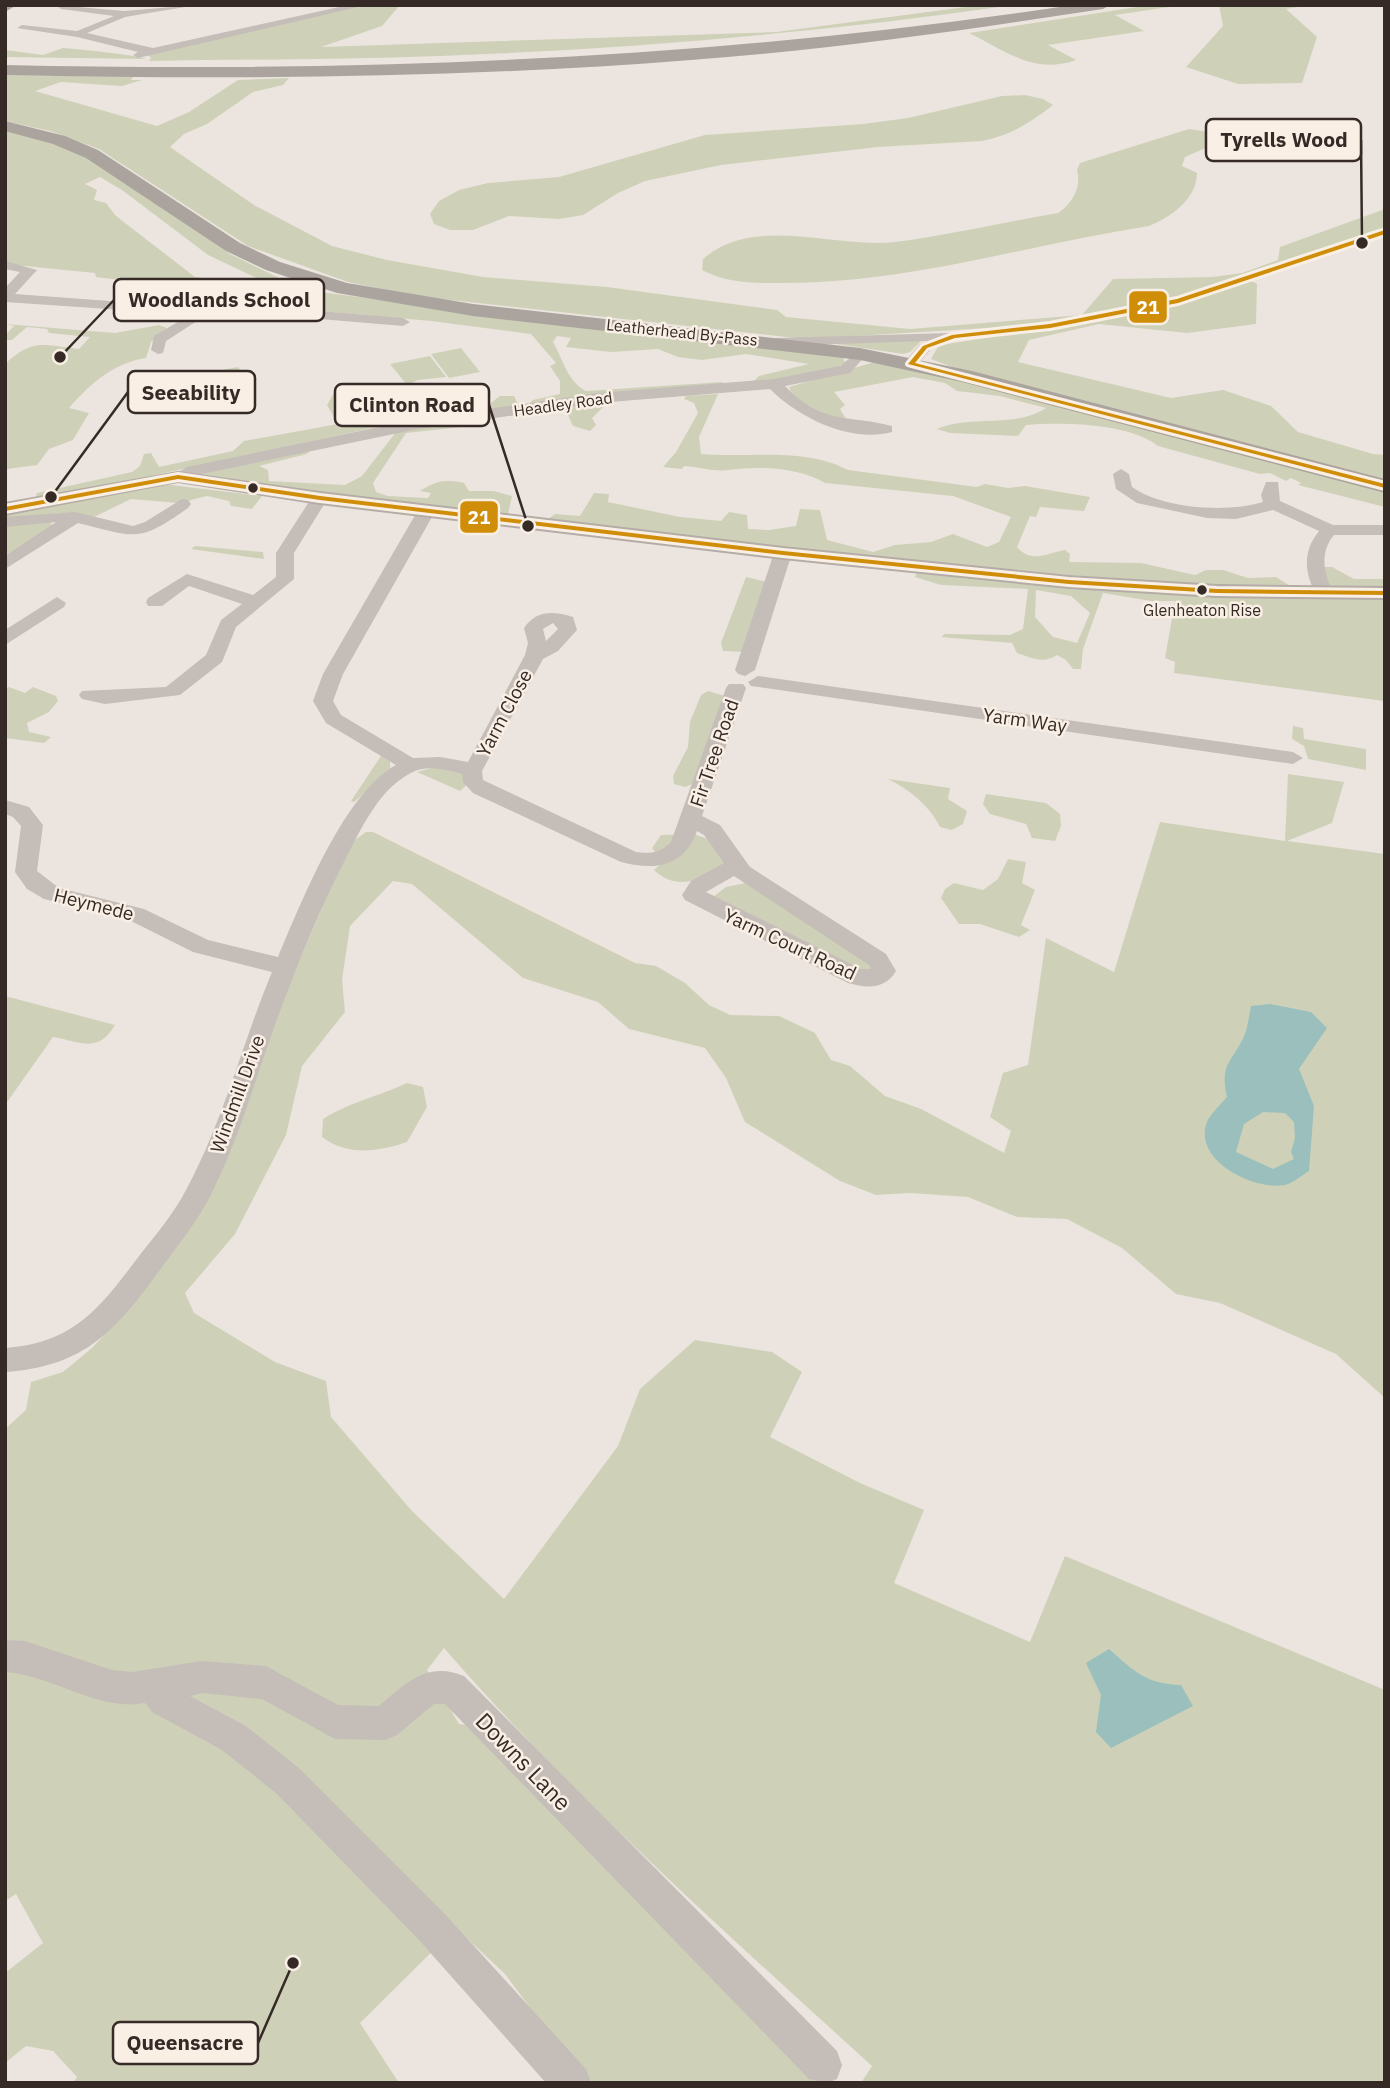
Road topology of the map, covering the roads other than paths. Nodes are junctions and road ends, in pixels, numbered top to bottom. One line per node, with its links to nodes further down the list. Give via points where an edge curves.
1 (10, 5): 7 (highway)
2 (192, 5): 9 (street)
3 (363, 5): 11 (street)
4 (1056, 5): 16 (highway, via 863,30 555,55 198,65)
5 (1102, 5): 17 (highway, via 870,37 566,62 222,73)
6 (62, 6): 8 (street); 9 (street)
7 (5, 8)
8 (50, 11)
9 (124, 14): 13 (street)
10 (261, 15): 11 (street)
11 (281, 24): 14 (street)
12 (24, 34): 13 (street, via 58,38)
13 (80, 34): 14 (street)
14 (155, 52): 15 (street)
15 (138, 55)
16 (5, 62)
17 (5, 70)
18 (5, 126): 21 (highway, Leatherhead By-Pass, via 59,140 103,159 233,247)
19 (1385, 232): 26 (street, via 1178,301 1050,326)
20 (5, 265): 22 (street, via 30,270)
21 (313, 281): 24 (street, via 280,293 229,292); 27 (highway, Leatherhead By-Pass, via 462,309)
22 (5, 298): 23 (street)
23 (123, 306)
24 (212, 306): 25 (street); 28 (street, via 165,334)
25 (403, 322)
26 (954, 336): 27 (street); 30 (street, via 926,347)
27 (776, 342): 29 (highway, Leatherhead By-Pass)
28 (158, 350)
29 (860, 354): 30 (highway, Leatherhead By-Pass); 31 (street, Headley Road, via 845,370)
30 (911, 363): 35 (highway, Leatherhead By-Pass)
31 (774, 384): 32 (street, via 793,405 824,421); 34 (street, Headley Road, via 598,398 413,425)
32 (886, 429)
33 (1121, 474): 42 (street, via 1124,489 1132,496 1191,509 1227,514 1272,495)
34 (178, 477): 36 (main road); 38 (main road)
35 (1385, 486)
36 (320, 498): 39 (main road); 50 (street, via 285,553 285,579)
37 (182, 504): 40 (street, via 151,526 133,531)
38 (5, 509)
39 (427, 510): 44 (main road); 58 (street, via 338,663 323,701 333,719)
40 (75, 517): 41 (street); 45 (street)
41 (5, 522)
42 (1329, 530): 43 (street); 48 (street, via 1314,553)
43 (1385, 530)
44 (783, 553): 48 (main road, via 1124,586); 55 (street, Fir Tree Road)
45 (5, 564)
46 (204, 566): 47 (street)
47 (187, 579): 50 (street); 52 (street)
48 (1324, 593): 49 (main road)
49 (1385, 593)
50 (256, 602): 56 (street, via 228,624 215,658 173,691 105,698)
51 (57, 603): 53 (street)
52 (155, 603)
53 (5, 639)
54 (535, 655): 59 (street, Yarm Close)
55 (747, 680): 57 (street, Yarm Way); 61 (street, Fir Tree Road)
56 (89, 695)
57 (1293, 758)
58 (409, 766): 59 (street); 63 (street, Windmill Drive, via 382,786 357,817)
59 (471, 770): 61 (street, via 473,782 480,788 640,860 662,859 676,851)
60 (5, 807): 63 (street, Heymede, via 21,812 32,825 25,863 29,878 43,890 136,914 201,946)
61 (691, 819): 62 (street, Yarm Court Road, via 720,838)
62 (734, 866): 62 (street, Yarm Court Road, via 878,960 884,971 873,979 856,977 693,895 699,886)
63 (285, 967): 64 (street, Windmill Drive, via 225,1130 184,1216 100,1326 65,1349)
64 (5, 1360)
65 (5, 1656): 66 (street, Downs Lane, via 24,1657 112,1687)
66 (153, 1687): 67 (street, Downs Lane, via 202,1677 266,1683 335,1722 385,1723 428,1687 453,1688); 68 (street, via 164,1700 234,1738 288,1781 431,1926)
67 (823, 2065)
68 (572, 2083)

